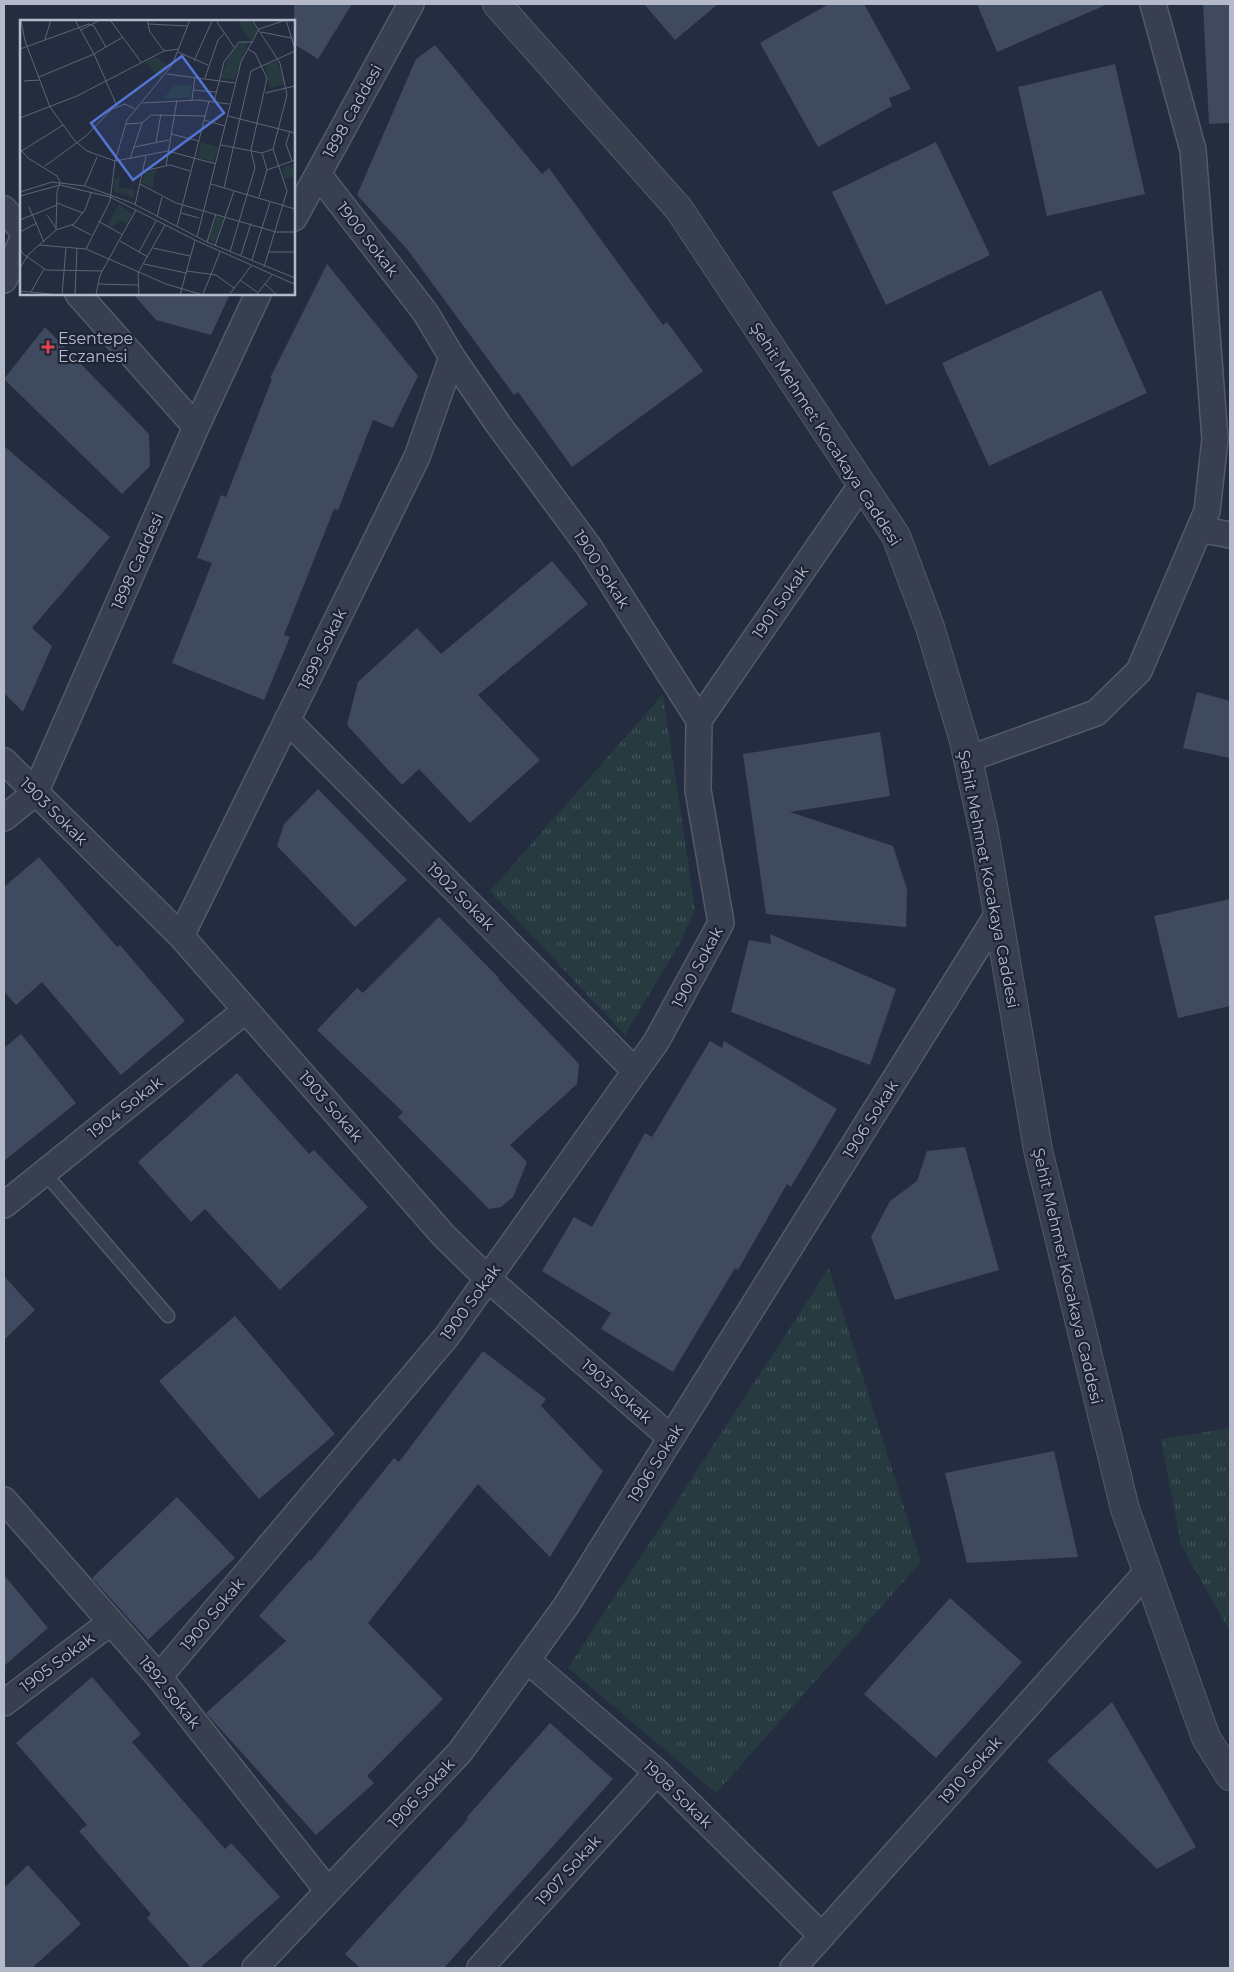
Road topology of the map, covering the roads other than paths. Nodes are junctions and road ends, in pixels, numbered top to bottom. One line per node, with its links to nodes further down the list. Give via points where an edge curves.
1 (411, 4): 4 (street, 1898 Caddesi)
2 (497, 4): 14 (street, Şehit Mehmet Kocakaya Caddesi, via 679,209)
3 (1153, 4): 15 (street, via 1194,150 1216,439 1207,511)
4 (318, 174): 6 (street, 1898 Caddesi); 12 (street, 1900 Sokak, via 425,312)
5 (4, 209): 7 (street)
6 (295, 216)
7 (20, 228)
8 (20, 245): 9 (street)
9 (4, 280)
10 (79, 295): 13 (street)
11 (258, 295): 13 (street, 1898 Caddesi)
12 (452, 357): 17 (street, 1899 Sokak, via 417,457); 18 (street, 1900 Sokak, via 589,547)
13 (196, 428): 21 (street, 1898 Caddesi)
14 (862, 484): 18 (street, 1901 Sokak); 19 (street, Şehit Mehmet Kocakaya Caddesi, via 896,536 930,627)
15 (1199, 529): 16 (street); 19 (street, via 1140,671 1096,713)
16 (1230, 536)
17 (287, 720): 24 (street, 1899 Sokak); 26 (street, 1902 Sokak)
18 (699, 720): 26 (street, 1900 Sokak, via 698,790 721,923 656,1042)
19 (968, 759): 23 (street, Şehit Mehmet Kocakaya Caddesi)
20 (4, 761): 21 (street, 1903 Sokak)
21 (35, 793): 22 (street, 1898 Caddesi); 24 (street, 1903 Sokak)
22 (4, 818)
23 (998, 914): 31 (street, 1906 Sokak); 33 (street, Şehit Mehmet Kocakaya Caddesi, via 1038,1150 1125,1509)
24 (181, 936): 25 (street, 1903 Sokak)
25 (246, 1010): 27 (street, 1904 Sokak); 29 (street, 1903 Sokak, via 444,1236)
26 (635, 1071): 29 (street, 1900 Sokak)
27 (43, 1171): 28 (street, 1904 Sokak); 30 (lane)
28 (4, 1204)
29 (488, 1279): 31 (street, 1903 Sokak); 36 (street, 1900 Sokak, via 441,1343)
30 (168, 1316)
31 (671, 1438): 35 (street, 1906 Sokak, via 566,1606)
32 (4, 1500): 34 (street, 1892 Sokak)
33 (1148, 1572): 39 (street, Şehit Mehmet Kocakaya Caddesi, via 1206,1738); 41 (street, 1910 Sokak)
34 (111, 1622): 36 (street, 1892 Sokak); 37 (street, 1905 Sokak)
35 (527, 1660): 38 (street, 1908 Sokak); 40 (street, 1906 Sokak, via 460,1752)
36 (159, 1677): 40 (street, 1892 Sokak)
37 (4, 1703)
38 (656, 1772): 41 (street, 1908 Sokak); 43 (street, 1907 Sokak)
39 (1230, 1776)
40 (328, 1891): 42 (street, 1906 Sokak)
41 (822, 1936): 44 (street, 1910 Sokak)
42 (267, 1964)
43 (480, 1968)
44 (793, 1968)

